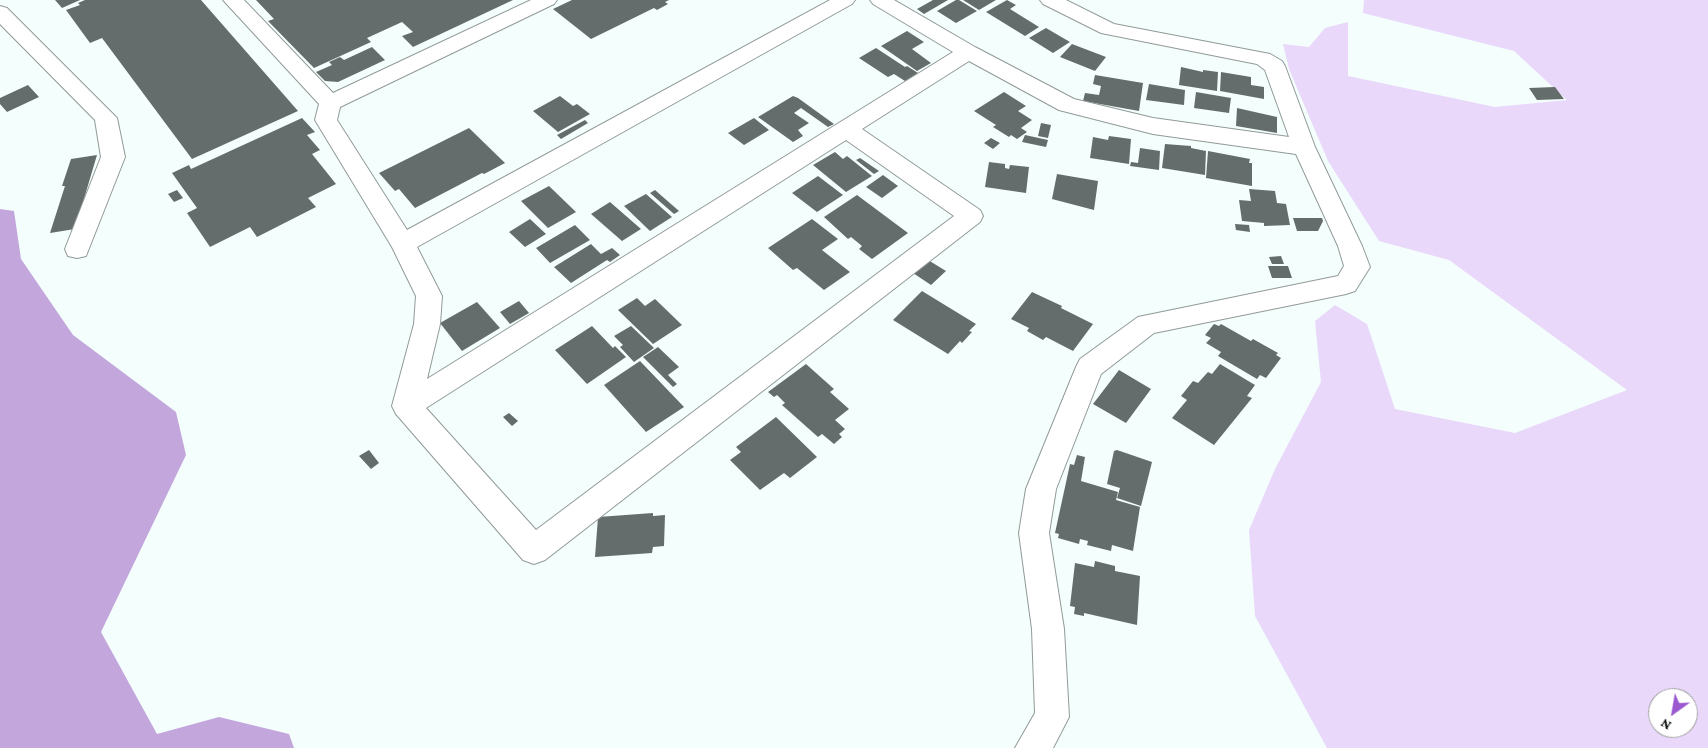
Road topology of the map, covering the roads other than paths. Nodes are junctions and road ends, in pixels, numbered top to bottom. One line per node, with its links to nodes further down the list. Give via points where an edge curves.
1 (232, 0): 8 (street)
2 (547, 0): 8 (street)
3 (844, 0): 11 (street)
4 (880, 0): 7 (street)
5 (1050, 0): 10 (street, via 1108,29 1263,59 1274,66)
6 (0, 12): 12 (street, via 106,118 113,157)
7 (968, 52): 9 (street); 10 (street, via 1067,104 1153,126)
8 (330, 103): 11 (street, via 326,120)
9 (846, 129): 13 (street); 13 (street, via 970,216 534,550)
10 (1304, 147): 14 (street, via 1357,267 1346,284 1146,324 1090,367 1041,489 1034,533 1048,629 1052,717)
11 (403, 244): 13 (street, via 429,296 427,324)
12 (77, 249)
13 (406, 406)
14 (1033, 748)

